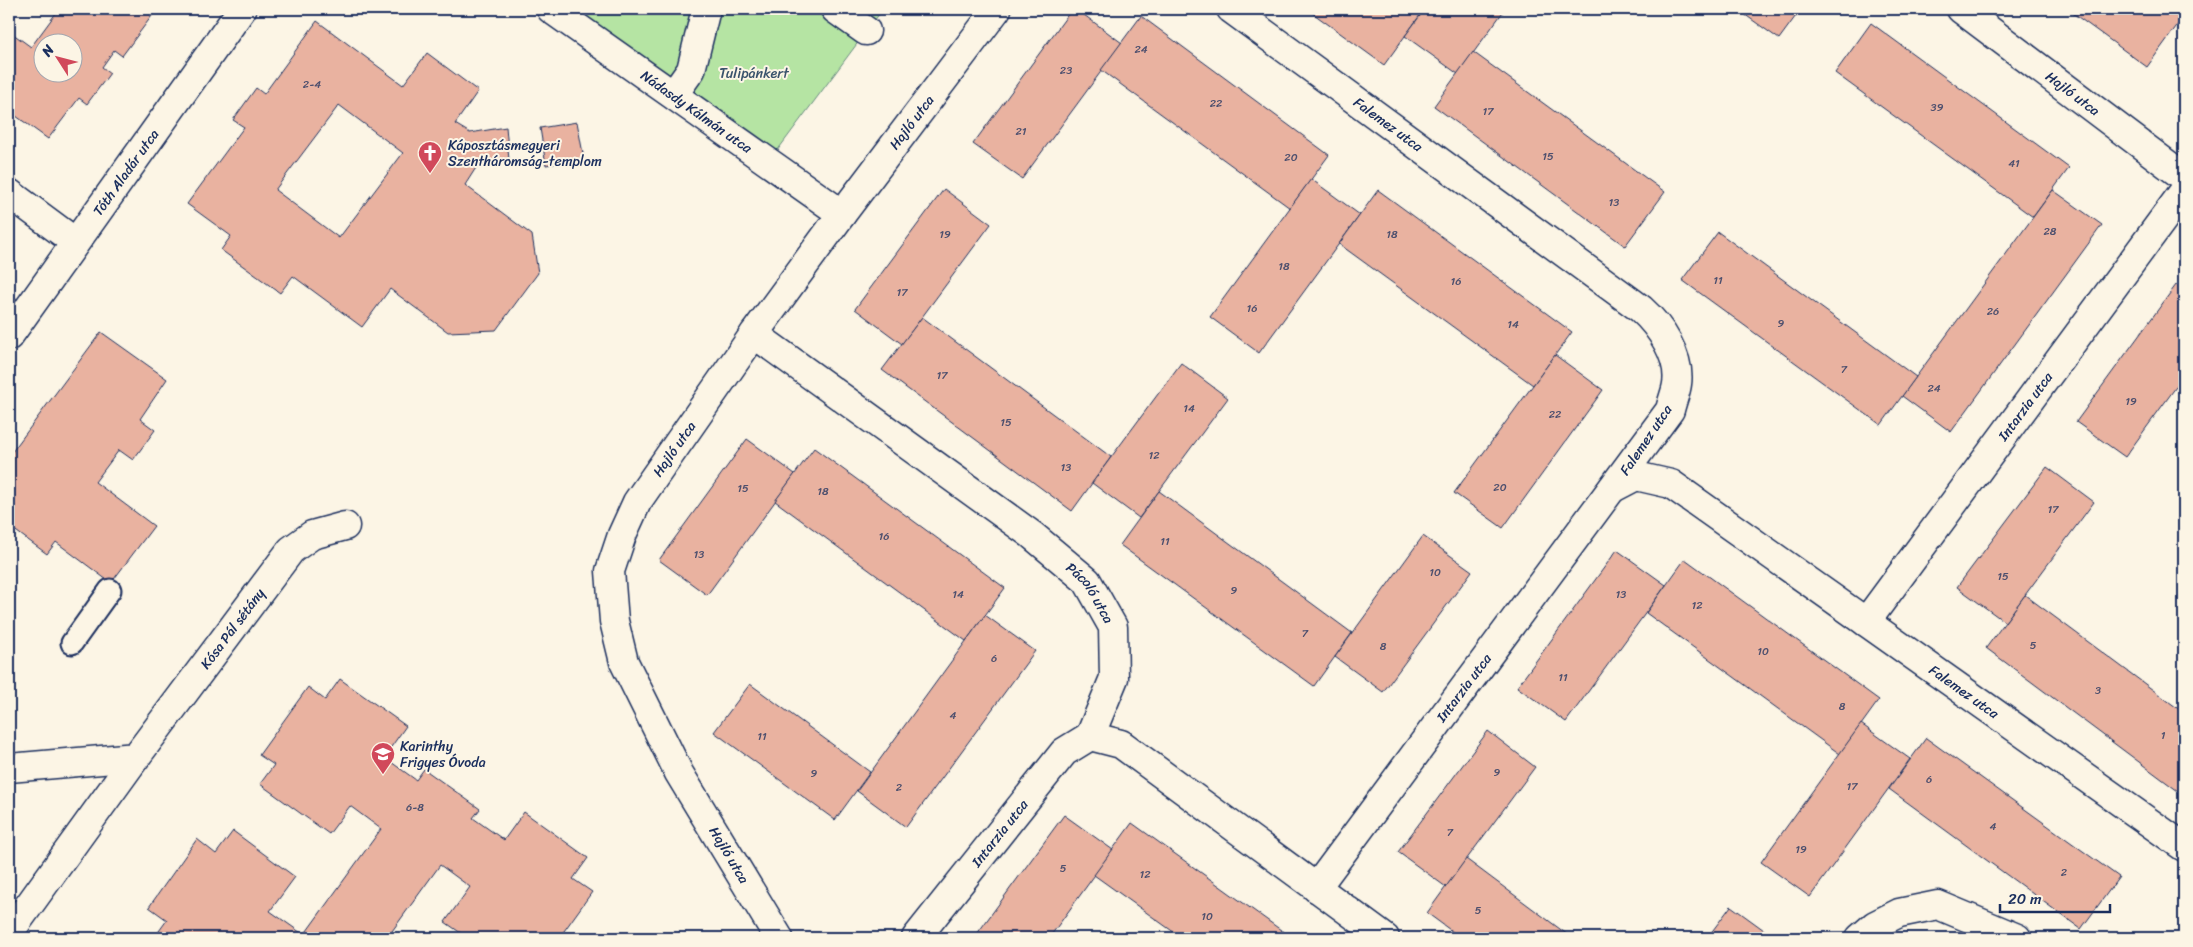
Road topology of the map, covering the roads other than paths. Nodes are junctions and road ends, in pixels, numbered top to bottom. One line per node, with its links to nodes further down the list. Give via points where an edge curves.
1 (242, 9): 14 (street, Tóth Aladár utca)
2 (551, 9): 9 (street, Nádasdy Kálmán utca)
3 (706, 9): 9 (street, via 691,70)
4 (835, 9): 8 (street)
5 (997, 9): 13 (street, Hajló utca)
6 (1231, 9): 17 (street, Falemez utca, via 1653,320 1673,352 1678,382 1670,410)
7 (1961, 9): 10 (street, Hajló utca)
8 (866, 31)
9 (674, 94): 13 (street, Nádasdy Kálmán utca)
10 (2184, 177)
11 (2184, 191): 20 (street, Intarzia utca)
12 (9, 193): 14 (street)
13 (842, 214): 15 (street, Hajló utca)
14 (75, 242): 16 (street, Tóth Aladár utca)
15 (754, 334): 22 (street, Pácoló utca, via 1032,535 1087,581 1113,627 1114,669 1114,678); 28 (street, Hajló utca, via 638,502 610,571 614,621 624,662 679,773)
16 (9, 336)
17 (1613, 488): 20 (street, Falemez utca, via 1636,476 1671,484); 26 (street, Intarzia utca)
18 (346, 526): 23 (street, Kósa Pál sétány, via 312,535 291,550)
19 (110, 590): 21 (lane)
20 (1866, 622): 25 (street, Falemez utca)
21 (72, 643)
22 (1090, 736): 26 (street, via 1121,744); 29 (street, Intarzia utca, via 1064,752)
23 (136, 756): 24 (street); 27 (street, Kósa Pál sétány)
24 (9, 768)
25 (2184, 847)
26 (1316, 888): 30 (street)
27 (9, 933)
28 (778, 938)
29 (916, 938)
30 (1385, 938)
31 (1860, 938): 32 (street, via 1875,925 1900,913 1938,905)
32 (2017, 938)

